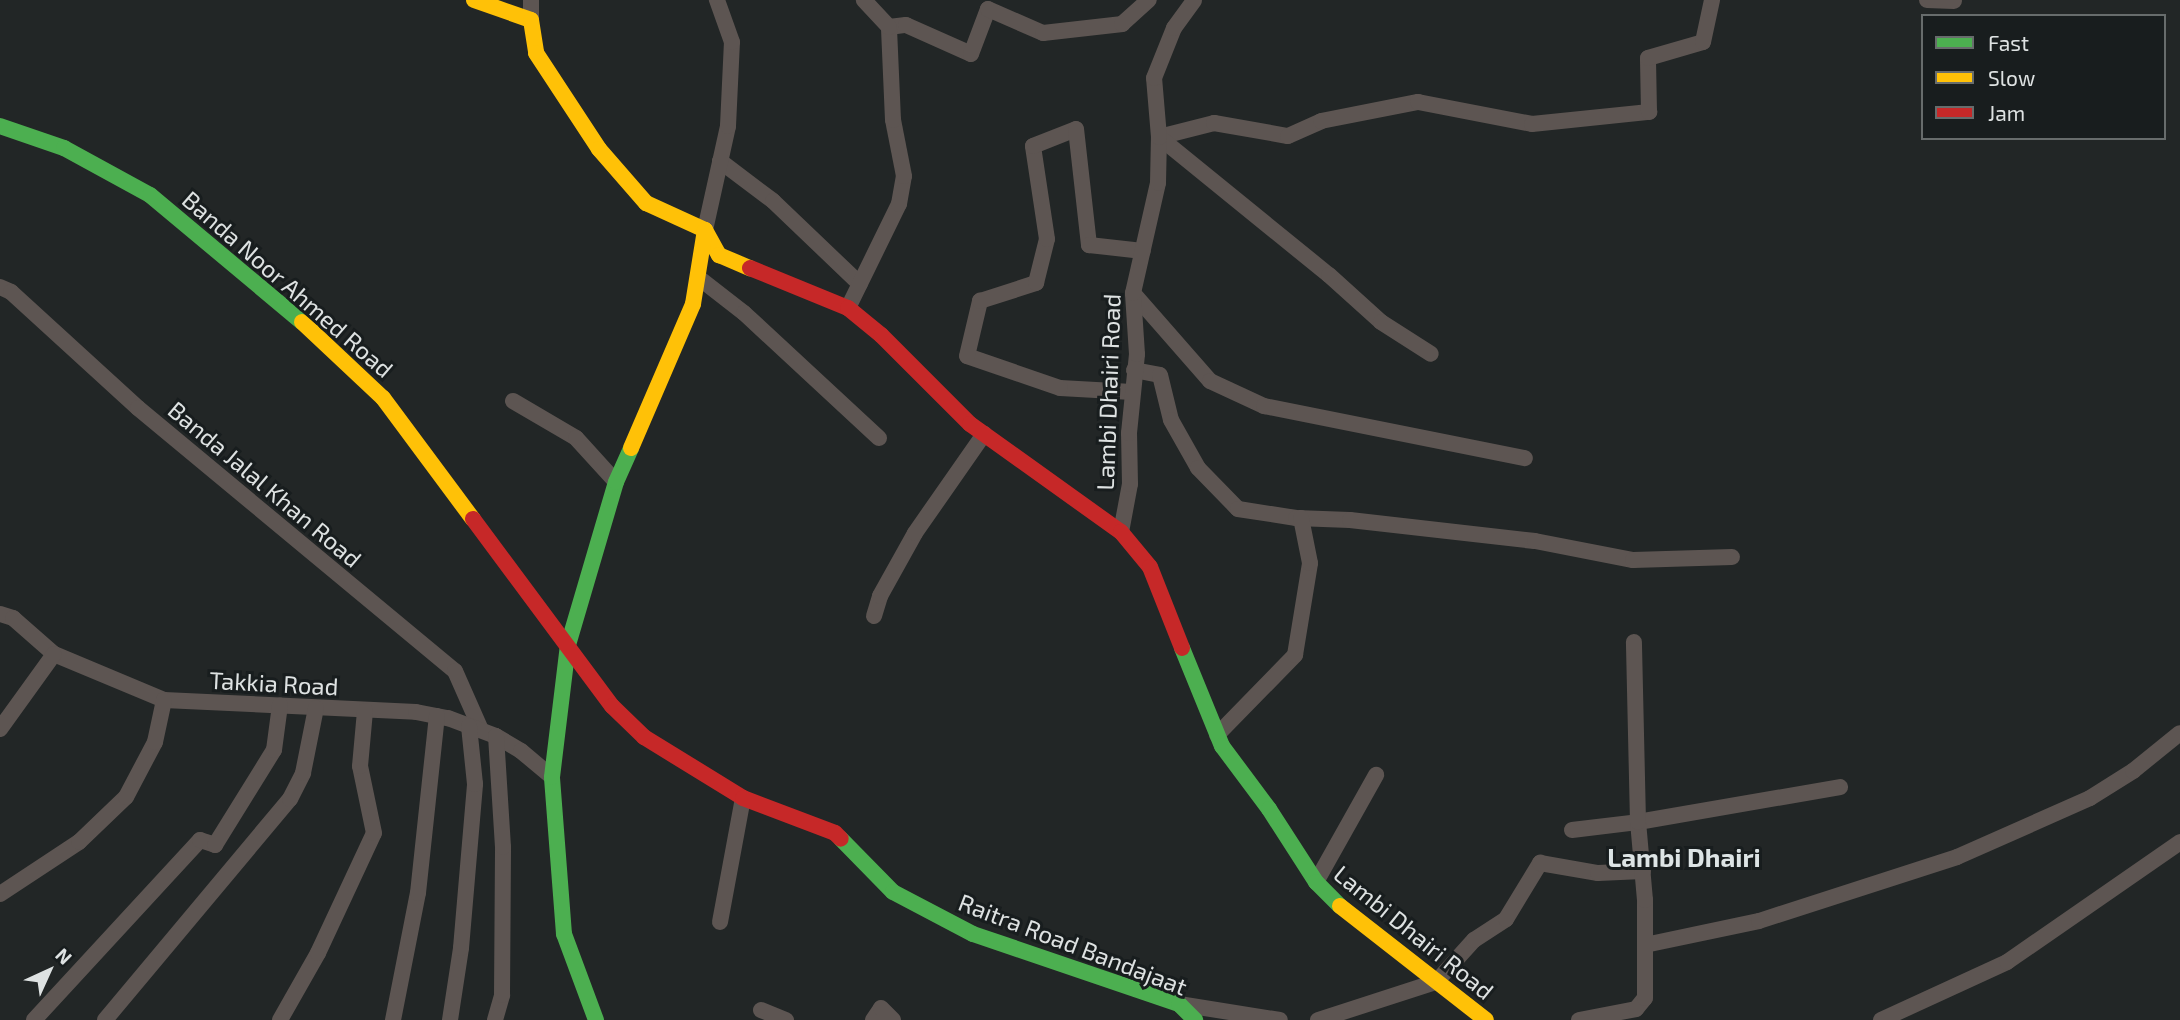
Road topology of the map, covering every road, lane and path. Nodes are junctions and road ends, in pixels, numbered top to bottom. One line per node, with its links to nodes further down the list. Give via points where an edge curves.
1 (474, 0): 10 (street)
2 (531, 0): 10 (street)
3 (717, 0): 14 (street, via 732,42 728,126)
4 (863, 0): 11 (street)
5 (1149, 0): 11 (street, via 1122,24 1043,33 988,9 971,54 906,25)
6 (1194, 0): 13 (street, Lambi Dhairi Road, via 1174,28 1154,78)
7 (1712, 0): 13 (street, via 1703,42 1648,58 1649,112 1532,124 1418,102 1321,121 1288,136 1214,123)
8 (1927, 0): 9 (street)
9 (1954, 1)
10 (531, 20): 15 (street, via 536,53 599,149 646,203)
11 (888, 27): 18 (street, via 893,120 904,176 899,204)
12 (0, 126): 36 (street, Banda Noor Ahmed Road, via 64,148 150,195 343,358 383,398)
13 (1159, 137): 16 (street, Lambi Dhairi Road, via 1158,183); 22 (street, via 1381,322)
14 (720, 161): 15 (street); 18 (street, via 772,201)
15 (705, 230): 17 (street); 21 (street, via 719,256)
16 (1143, 251): 20 (street, Lambi Dhairi Road); 24 (street, via 1089,245 1076,129 1033,146 1047,239 1036,283 980,301 967,356 1060,388)
17 (699, 278): 27 (street, via 744,313); 29 (street, via 693,304)
18 (860, 284): 21 (street)
19 (0, 287): 44 (street, Banda Jalal Khan Road, via 455,671)
20 (1133, 293): 23 (street, Lambi Dhairi Road); 28 (street, via 1210,381 1264,406)
21 (848, 308): 26 (street)
22 (1430, 354)
23 (1135, 370): 24 (street, Lambi Dhairi Road); 30 (street, via 1160,374 1171,420 1198,468 1238,509)
24 (1132, 392): 31 (street, Lambi Dhairi Road, via 1130,484)
25 (513, 401): 29 (street, via 576,439)
26 (984, 434): 31 (street); 34 (street, via 915,533)
27 (879, 438)
28 (1525, 458)
29 (616, 482): 36 (street)
30 (1301, 518): 32 (street, via 1535,541 1633,560); 46 (street, via 1310,563 1295,655)
31 (1121, 532): 46 (street, Lambi Dhairi Road, via 1150,567)
32 (1732, 557)
33 (0, 614): 37 (street, Takkia Road, via 13,618)
34 (874, 615)
35 (1634, 642): 51 (street)
36 (568, 645): 48 (street); 50 (street, Raitra Road Bandajaat, via 612,706 644,737)
37 (54, 654): 38 (street, Takkia Road); 43 (street)
38 (164, 700): 39 (street, Takkia Road); 56 (street, via 155,742 126,797 79,842)
39 (280, 705): 40 (street, Takkia Road); 62 (street, via 274,750 215,845 200,840)
40 (316, 708): 41 (street, Takkia Road); 63 (street, via 303,773 290,799)
41 (365, 711): 42 (street, Takkia Road); 64 (street, via 360,766 374,833 318,953)
42 (438, 716): 44 (street, Takkia Road); 65 (street, via 418,893)
43 (0, 729)
44 (482, 731): 48 (street, Takkia Road, via 521,751); 66 (street); 67 (street, via 503,847 503,981)
45 (2180, 733): 58 (street, via 2090,798 1957,857 1759,921)
46 (1217, 735): 55 (street, Lambi Dhairi Road)
47 (1376, 775): 55 (street)
48 (552, 777): 68 (street, via 564,934)
49 (1840, 787): 51 (street)
50 (743, 798): 57 (street); 60 (street, Raitra Road Bandajaat, via 835,833 893,892 973,934)
51 (1638, 822): 52 (street); 54 (street)
52 (1572, 830)
53 (2180, 842): 77 (street, via 2007,962)
54 (1643, 871): 58 (street); 59 (street, via 1598,873 1539,863 1506,919 1474,940)
55 (1316, 882): 59 (street, Lambi Dhairi Road, via 1344,910)
56 (0, 894)
57 (720, 922)
58 (1645, 945): 76 (street, via 1643,1005)
59 (1436, 982): 74 (street); 75 (street, Lambi Dhairi Road)
60 (1179, 1004): 72 (street, Raitra Road Bandajaat); 73 (street)
61 (761, 1010): 69 (street)
62 (34, 1020)
63 (105, 1020)
64 (280, 1020)
65 (393, 1020)
66 (450, 1020)
67 (495, 1020)
68 (596, 1020)
69 (786, 1020)
70 (873, 1020): 71 (street, via 881,1008)
71 (893, 1020)
72 (1195, 1020)
73 (1280, 1020)
74 (1318, 1020)
75 (1486, 1020)
76 (1579, 1020)
77 (1881, 1020)

